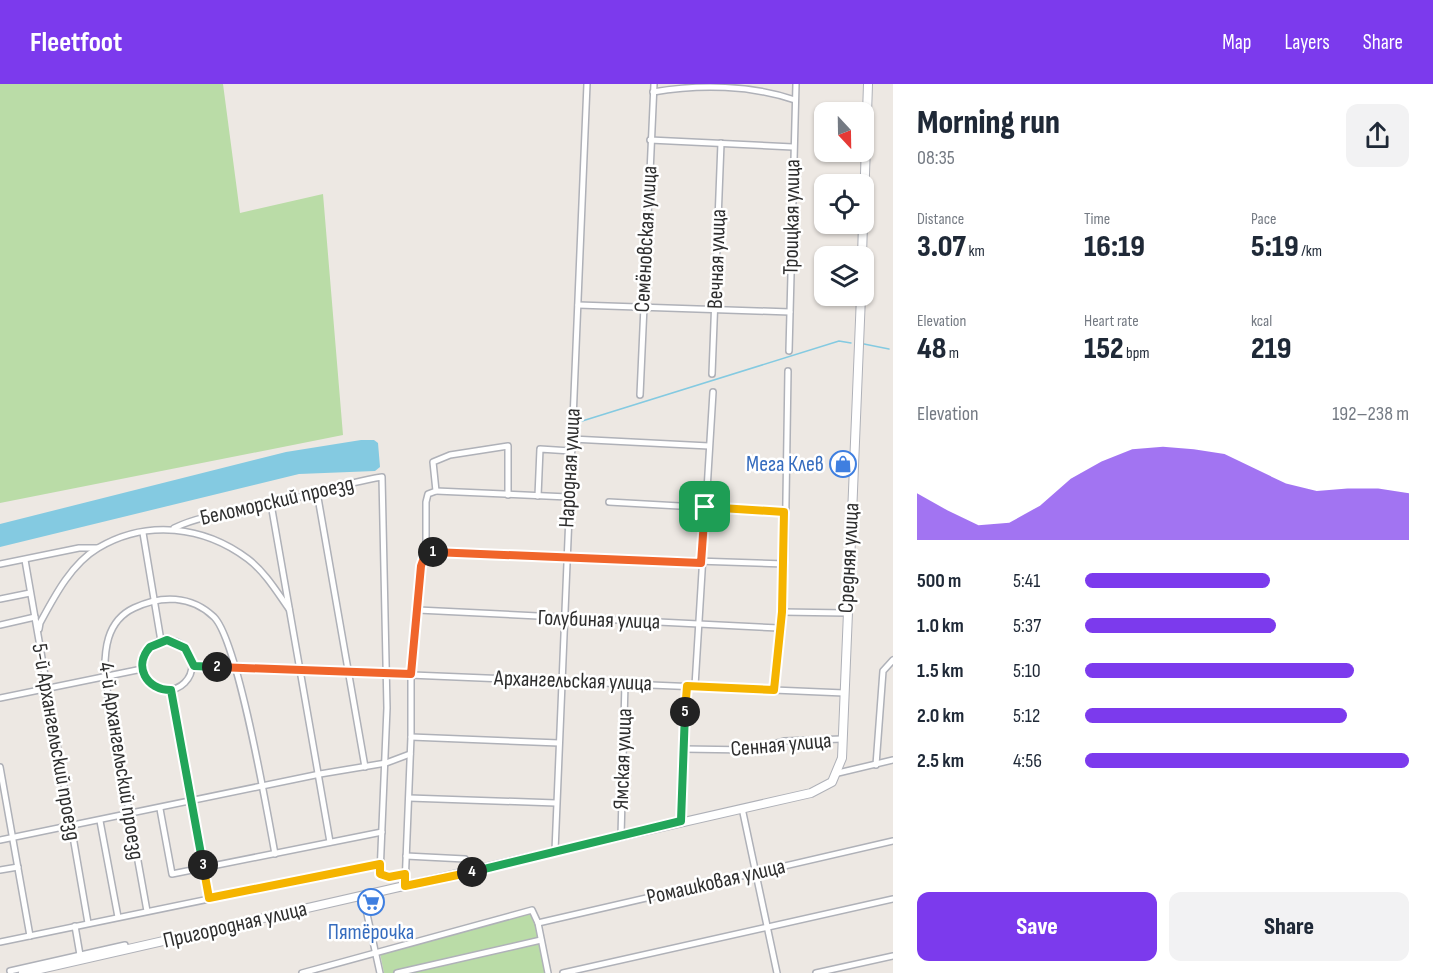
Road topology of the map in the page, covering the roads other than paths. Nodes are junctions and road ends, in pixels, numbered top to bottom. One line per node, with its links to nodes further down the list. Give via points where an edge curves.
1 (587, 84): 11 (street, Народная улица)
2 (654, 84): 5 (street, Семёновская улица)
3 (796, 84): 6 (street, Троицкая улица)
4 (868, 84): 10 (street)
5 (653, 92): 6 (street, via 722,87 776,93); 7 (street, Семёновская улица)
6 (795, 100): 9 (street, Троицкая улица)
7 (650, 140): 8 (street); 13 (street, Семёновская улица)
8 (721, 143): 9 (street); 14 (street, Вечная улица)
9 (793, 147): 15 (street, Троицкая улица)
10 (865, 174)
11 (578, 305): 13 (street); 21 (street, Народная улица)
12 (861, 306): 48 (street, Средняя улица)
13 (643, 307): 14 (street); 20 (street, Семёновская улица)
14 (716, 310): 15 (street); 18 (street, Вечная улица)
15 (790, 312): 16 (street, Троицкая улица)
16 (789, 351)
17 (788, 371): 32 (street)
18 (712, 375)
19 (713, 392): 22 (street)
20 (640, 395)
21 (572, 439): 22 (street); 23 (street, Народная улица)
22 (709, 446): 31 (street)
23 (571, 451): 27 (street, via 539,451); 28 (street, Народная улица)
24 (436, 491): 26 (street); 26 (street, via 433,462 450,454 508,446); 36 (street, via 428,494 426,502)
25 (317, 492): 30 (street, Беломорский проезд); 61 (street); 62 (street, Беломорский проезд, via 382,477)
26 (508, 495): 27 (street)
27 (538, 496): 28 (street)
28 (568, 497): 37 (street, Народная улица)
29 (609, 502): 31 (street)
30 (271, 504): 33 (street, Беломорский проезд); 45 (street)
31 (705, 507): 32 (street); 39 (street)
32 (784, 512): 41 (street)
33 (174, 528): 34 (street, Беломорский проезд); 45 (street, Беломорский проезд, via 194,532 250,561)
34 (143, 533): 35 (street, Беломорский проезд); 44 (street)
35 (97, 548): 38 (street, Беломорский проезд); 55 (street, Беломорский проезд, via 60,587 40,623)
36 (426, 552): 37 (street); 46 (street, via 421,566)
37 (566, 557): 39 (street); 50 (street, Народная улица)
38 (25, 560): 40 (street, Беломорский проезд); 42 (street, 5-й Архангельский проезд)
39 (701, 563): 41 (street); 51 (street)
40 (0, 564)
41 (784, 564): 47 (street)
42 (30, 593): 43 (street); 49 (street, 5-й Архангельский проезд)
43 (0, 599)
44 (154, 599): 54 (street); 58 (street, via 182,600 214,618 225,632); 64 (street, 4-й Архангельский проезд, via 129,611 111,630 103,652)
45 (290, 610): 60 (street)
46 (418, 610): 50 (street, Голубиная улица); 63 (street)
47 (782, 612): 48 (street); 53 (street)
48 (846, 613): 72 (street, Средняя улица)
49 (35, 617): 52 (street); 55 (street, 5-й Архангельский проезд)
50 (563, 619): 51 (street, Голубиная улица); 65 (street, Народная улица)
51 (699, 623): 53 (street, Голубиная улица); 68 (street)
52 (0, 625)
53 (779, 628): 71 (street)
54 (161, 641): 57 (street, via 180,644); 59 (street, via 146,651)
55 (38, 642): 69 (street, 5-й Архангельский проезд)
56 (893, 660): 81 (street, via 883,671)
57 (194, 666): 58 (street); 70 (street, via 183,684)
58 (235, 668): 60 (street); 87 (street)
59 (142, 669): 64 (street); 70 (street, via 155,688)
60 (300, 671): 61 (street); 85 (street)
61 (347, 673): 62 (street); 83 (street)
62 (385, 673): 63 (street, Архангельская улица); 80 (street)
63 (411, 674): 65 (street, Архангельская улица); 74 (street)
64 (105, 678): 69 (street); 94 (street, 4-й Архангельский проезд)
65 (562, 680): 66 (street, Архангельская улица); 76 (street, Народная улица)
66 (625, 683): 67 (street, Архангельская улица); 99 (street, Ямская улица)
67 (687, 686): 68 (street, Архангельская улица); 77 (street)
68 (695, 686): 71 (street, Архангельская улица)
69 (47, 689): 73 (street); 97 (street, 5-й Архангельский проезд)
70 (171, 690): 90 (street)
71 (774, 690): 72 (street, Архангельская улица)
72 (844, 693): 75 (street, Средняя улица)
73 (0, 698)
74 (411, 737): 76 (street); 78 (street)
75 (842, 739): 77 (street, Сенная улица, via 784,741 750,750); 84 (street, Средняя улица)
76 (559, 743): 91 (street, Народная улица)
77 (683, 749): 96 (street)
78 (410, 754): 80 (street); 89 (street)
79 (893, 760): 81 (street)
80 (386, 763): 83 (street); 98 (street)
81 (876, 765): 84 (street)
82 (0, 767): 88 (street)
83 (364, 767): 85 (street)
84 (838, 773): 86 (street, Средняя улица)
85 (320, 774): 87 (street); 102 (street)
86 (832, 782): 92 (street, Пригородная улица, via 811,793)
87 (262, 787): 90 (street); 105 (street)
88 (2, 788): 100 (street)
89 (409, 798): 91 (street); 106 (street)
90 (190, 801): 93 (street); 110 (street)
91 (556, 803): 104 (street, Народная улица)
92 (742, 808): 96 (street, Пригородная улица); 112 (street)
93 (160, 809): 94 (street); 110 (street, via 172,874)
94 (129, 815): 95 (street); 118 (street, 4-й Архангельский проезд)
95 (100, 821): 97 (street); 119 (street)
96 (681, 821): 99 (street, Пригородная улица)
97 (71, 827): 100 (street); 121 (street, 5-й Архангельский проезд)
98 (382, 832): 102 (street); 108 (street)
99 (621, 836): 104 (street, Пригородная улица)
100 (13, 837): 101 (street); 109 (street)
101 (0, 840)
102 (330, 842): 105 (street)
103 (893, 842): 112 (street, Ромашковая улица)
104 (555, 851): 114 (street, Пригородная улица)
105 (275, 854): 110 (street)
106 (406, 856): 107 (street); 113 (street)
107 (465, 859)
108 (380, 864): 113 (street, via 380,874); 116 (street)
109 (18, 867): 111 (street); 124 (street)
110 (203, 867): 116 (street)
111 (0, 870)
112 (755, 873): 120 (street, Ромашковая улица); 123 (street)
113 (405, 874): 114 (street)
114 (405, 886): 115 (street, Пригородная улица)
115 (363, 896): 128 (street); 132 (street, Пригородная улица)
116 (209, 898): 118 (street)
117 (893, 899): 123 (street)
118 (147, 911): 119 (street)
119 (118, 917): 121 (street)
120 (538, 923): 125 (street); 128 (street, via 532,910)
121 (88, 924): 122 (street)
122 (75, 926): 124 (street); 129 (street)
123 (766, 927): 137 (street); 138 (street)
124 (30, 936): 126 (street)
125 (541, 940): 135 (street); 136 (street)
126 (0, 941)
127 (125, 945): 129 (street)
128 (376, 954): 133 (street); 134 (street)
129 (80, 955): 131 (street)
130 (893, 956): 139 (street)
131 (10, 971)
132 (23, 973)
133 (302, 973)
134 (380, 973)
135 (397, 973)
136 (548, 973)
137 (563, 973)
138 (777, 973)
139 (816, 973)

